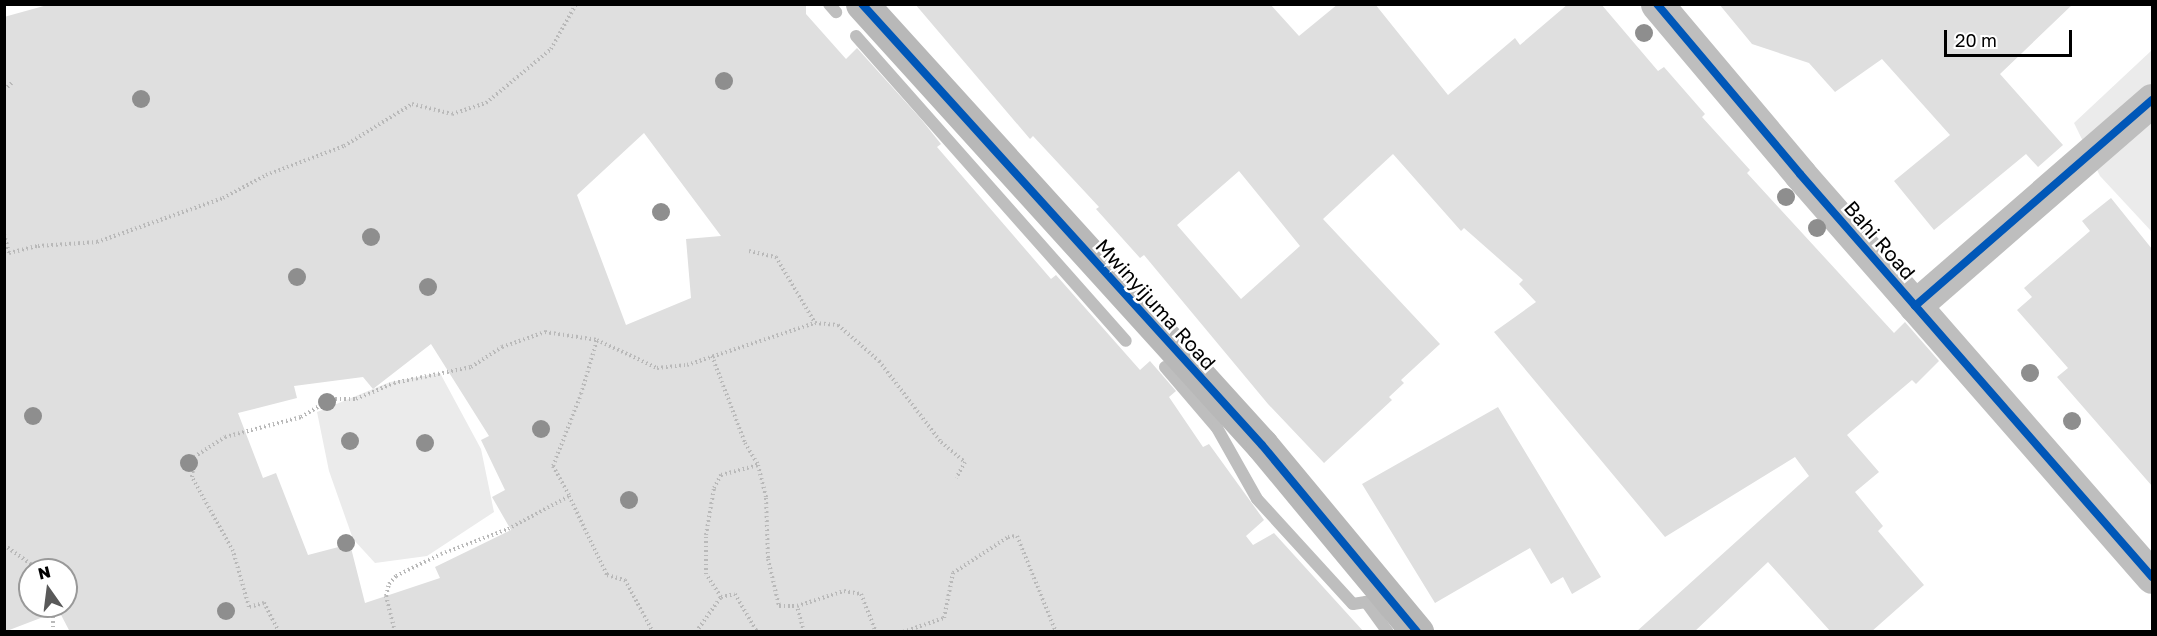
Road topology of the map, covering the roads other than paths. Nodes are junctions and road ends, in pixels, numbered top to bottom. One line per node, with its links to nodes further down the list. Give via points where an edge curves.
1 (862, 4): 6 (street, Mwinyijuma Road, via 1262,445)
2 (1657, 4): 4 (street, Bahi Road)
3 (2152, 100): 4 (street)
4 (1916, 306): 5 (street, Bahi Road)
5 (2152, 577)
6 (1417, 632)

